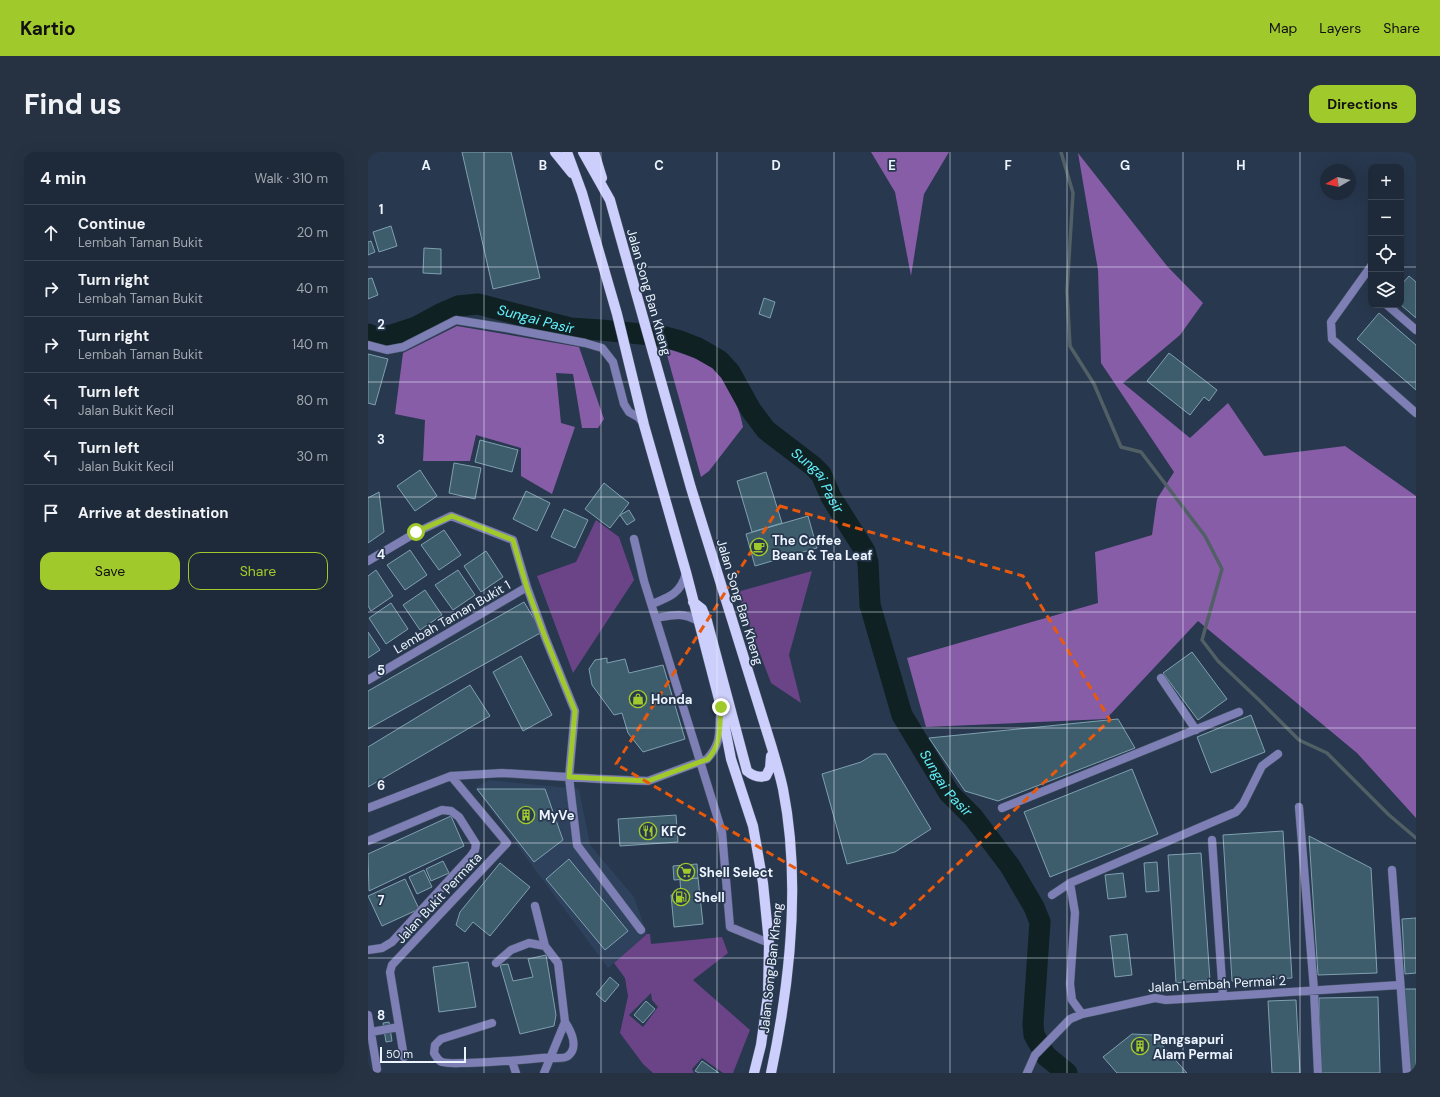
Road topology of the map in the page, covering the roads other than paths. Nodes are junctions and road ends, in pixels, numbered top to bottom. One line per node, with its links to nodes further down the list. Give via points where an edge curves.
1 (555, 152): 5 (main road)
2 (567, 152): 5 (main road, Jalan Song Ban Kheng)
3 (583, 152): 6 (main road, Jalan Song Ban Kheng)
4 (594, 152): 6 (main road)
5 (577, 179): 12 (main road, Jalan Song Ban Kheng, via 617,314)
6 (610, 200): 26 (main road, Jalan Song Ban Kheng, via 691,488)
7 (1368, 270): 11 (street, via 1331,322 1332,340)
8 (1390, 308): 9 (street)
9 (1416, 330)
10 (368, 345): 12 (street, via 387,350 402,347 456,320 597,346 602,348 613,362 624,404)
11 (1416, 413)
12 (644, 425): 15 (main road, Jalan Song Ban Kheng)
13 (634, 539): 18 (street)
14 (368, 561): 16 (street, via 416,532 452,516 513,540)
15 (686, 572): 17 (main road, Jalan Song Ban Kheng); 18 (street, via 683,584 673,595)
16 (527, 588): 22 (street, Lembah Taman Bukit 1); 30 (street, via 575,711)
17 (693, 602): 20 (main road, Jalan Song Ban Kheng); 26 (main road, via 702,609 707,621 747,771 760,777 766,776 770,768)
18 (652, 604): 19 (street)
19 (656, 618): 20 (street, via 682,615); 28 (street)
20 (698, 621): 23 (main road, Jalan Song Ban Kheng)
21 (1161, 678): 25 (street)
22 (368, 680)
23 (721, 707): 28 (street, via 718,742 714,752); 41 (main road, Jalan Song Ban Kheng, via 731,759 753,826 763,883)
24 (1239, 712): 25 (street)
25 (1196, 730): 33 (street)
26 (772, 748): 61 (main road, Jalan Song Ban Kheng, via 783,789 787,819 792,910 778,1037)
27 (1278, 754): 37 (street, via 1262,766 1243,804 1236,812)
28 (701, 762): 30 (street, via 648,781); 41 (street, via 722,832 730,927)
29 (451, 776): 30 (street, via 502,773); 32 (street); 52 (street, Jalan Bukit Permata, via 507,843 392,965 390,972)
30 (569, 777): 40 (street, via 577,845)
31 (1299, 807): 46 (street)
32 (368, 808)
33 (1002, 808)
34 (1212, 840): 47 (street)
35 (368, 841): 43 (street, via 442,810 451,811 459,817 476,844 471,856 392,942 382,948)
36 (1392, 870): 45 (street)
37 (1070, 883): 38 (street); 48 (street, via 1075,913 1070,984 1072,1000)
38 (1052, 895)
39 (535, 906): 42 (street)
40 (641, 930)
41 (769, 943): 60 (main road, Jalan Song Ban Kheng, via 768,995)
42 (545, 946): 44 (street, via 529,943 511,950); 50 (street, via 558,963)
43 (368, 950)
44 (496, 963)
45 (1400, 985): 46 (street, Jalan Lembah Permai 2); 64 (street)
46 (1314, 990): 47 (street, Jalan Lembah Permai 2); 63 (street)
47 (1223, 996): 48 (street, Jalan Lembah Permai 2, via 1166,1000 1155,998)
48 (1082, 1014): 62 (street, Jalan Lembah Permai 2, via 1070,1019 1047,1042 1035,1055)
49 (368, 1015): 53 (street)
50 (565, 1022): 55 (street); 55 (street, via 572,1032 574,1045 569,1055 564,1058)
51 (492, 1023): 56 (street, via 441,1039 435,1046 434,1053 442,1062)
52 (399, 1027): 53 (street); 54 (street, Jalan Bukit Permata)
53 (371, 1032): 57 (street)
54 (404, 1057)
55 (550, 1057): 56 (street); 59 (street)
56 (512, 1061): 58 (street)
57 (376, 1069)
58 (516, 1073)
59 (544, 1073)
60 (754, 1073)
61 (770, 1073)
62 (1027, 1073)
63 (1318, 1073)
64 (1407, 1073)

